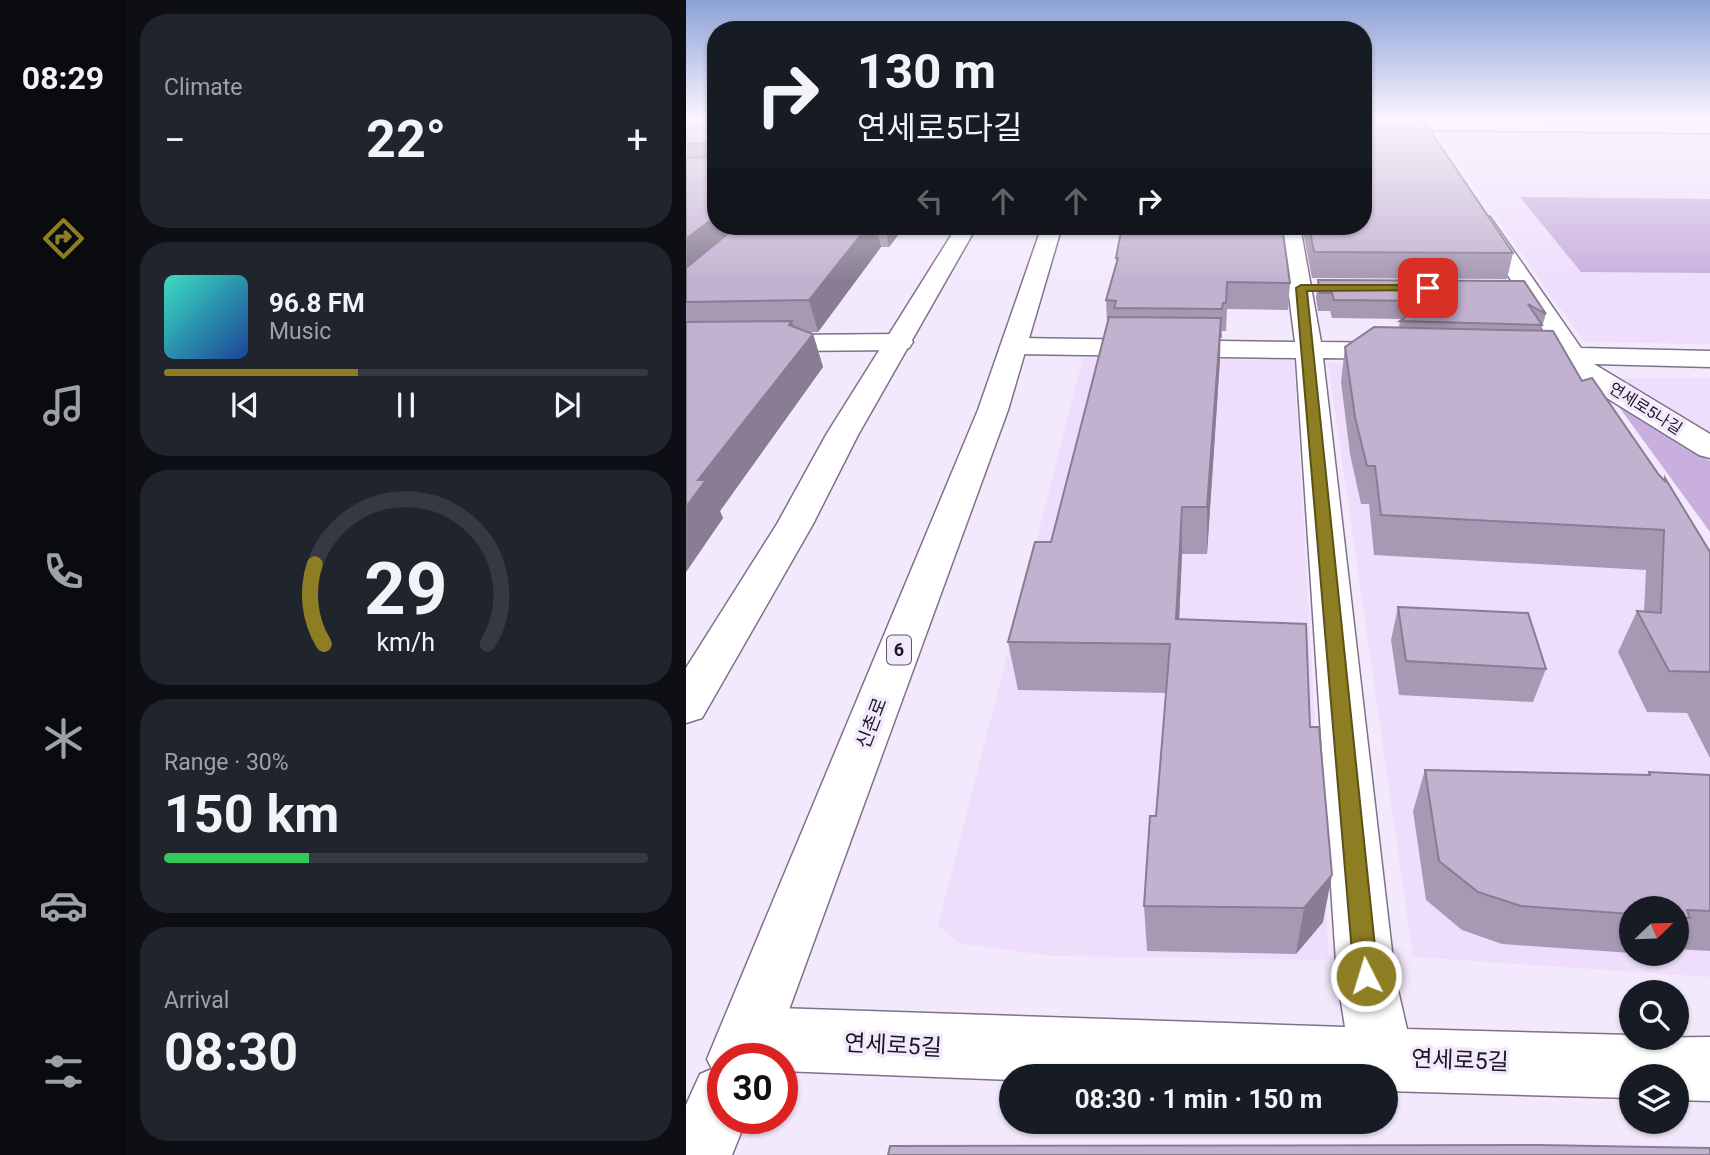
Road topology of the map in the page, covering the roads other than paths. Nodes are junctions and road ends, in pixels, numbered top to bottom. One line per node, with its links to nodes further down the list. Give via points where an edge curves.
1 (1471, 204): 6 (street, 연세로5나길)
2 (962, 235): 7 (street)
3 (1049, 235): 9 (street, 신촌로 / 6)
4 (1294, 235): 10 (street, via 1315,288)
5 (1503, 289): 6 (street)
6 (1530, 289): 14 (street, 연세로5나길)
7 (900, 342): 8 (street); 17 (street)
8 (686, 344)
9 (1014, 346): 10 (street); 18 (street, 신촌로 / 6)
10 (1309, 349): 11 (street); 20 (street, via 1366,976)
11 (1420, 352)
12 (1489, 354): 14 (street)
13 (1710, 359): 14 (street, 연세로5나길)
14 (1577, 362): 15 (street, 연세로5나길); 16 (street, 연세로5나길)
15 (1612, 415)
16 (1710, 448)
17 (686, 706)
18 (745, 1043)
19 (798, 1048): 20 (street, 연세로5길)
20 (1382, 1057): 21 (street, 연세로5길)
21 (1710, 1069)
22 (707, 1134): 23 (street)
23 (698, 1155)

